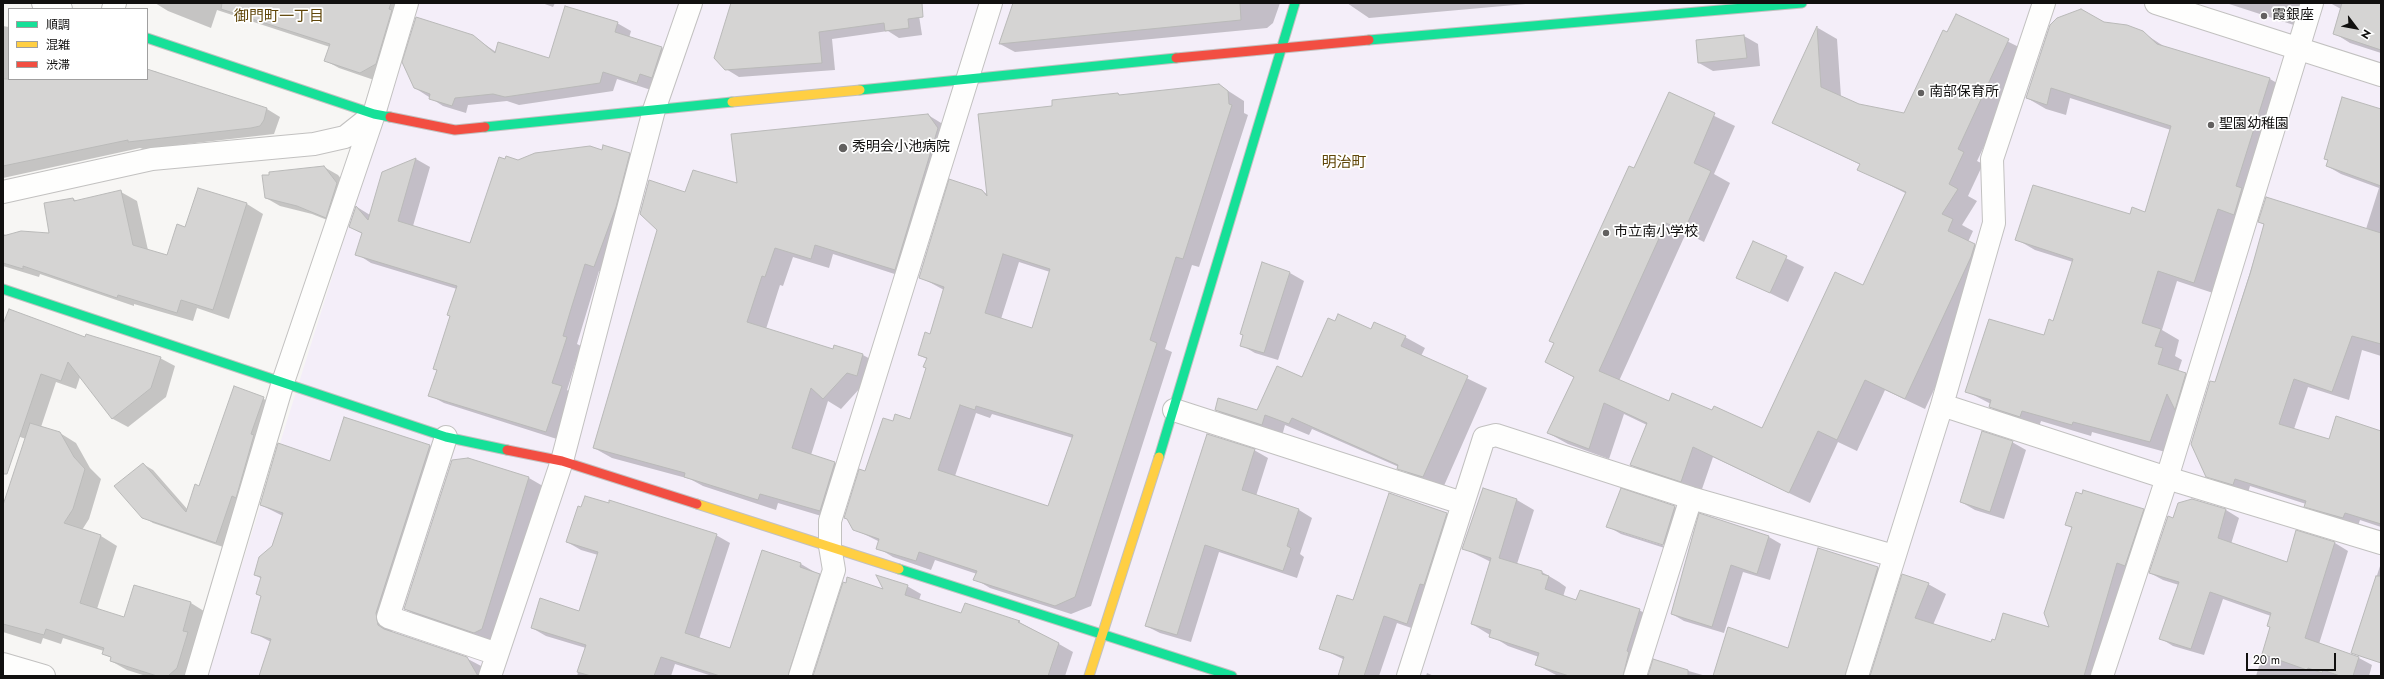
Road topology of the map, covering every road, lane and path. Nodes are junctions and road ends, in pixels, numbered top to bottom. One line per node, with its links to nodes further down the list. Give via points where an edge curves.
1 (43, 3): 10 (street)
2 (407, 3): 17 (street)
3 (691, 3): 16 (street)
4 (991, 3): 15 (street)
5 (1295, 3): 12 (street)
6 (1802, 3): 12 (street)
7 (2044, 3): 21 (street, via 1992,159 1994,223)
8 (2156, 3): 13 (street)
9 (2312, 3): 13 (street)
10 (58, 8)
11 (148, 38): 17 (street)
12 (1280, 48): 15 (street); 22 (street)
13 (2299, 49): 14 (street); 25 (street)
14 (2381, 75)
15 (967, 79): 16 (street); 29 (street, via 830,521)
16 (654, 110): 17 (street, via 455,130); 24 (street)
17 (374, 114): 18 (street, via 345,137 314,144 152,159); 20 (street)
18 (3, 192)
19 (3, 289): 20 (street)
20 (283, 382): 23 (street); 35 (street)
21 (1942, 405): 25 (street); 30 (street)
22 (1174, 410): 27 (street); 31 (street)
23 (446, 437): 24 (street); 32 (street, via 388,617)
24 (562, 461): 29 (street); 32 (street)
25 (2167, 478): 28 (street); 43 (street)
26 (1691, 498): 27 (street, via 1496,436 1484,438); 30 (street); 41 (street)
27 (1462, 503): 40 (street)
28 (2381, 543)
29 (830, 546): 31 (street); 37 (street, via 834,570)
30 (1894, 556): 42 (street)
31 (1101, 635): 38 (street); 39 (street)
32 (497, 654): 36 (street)
33 (3, 664): 34 (street)
34 (44, 676)
35 (196, 676)
36 (490, 676)
37 (800, 676)
38 (1089, 676)
39 (1232, 676)
40 (1408, 676)
41 (1635, 676)
42 (1857, 676)
43 (2102, 676)

